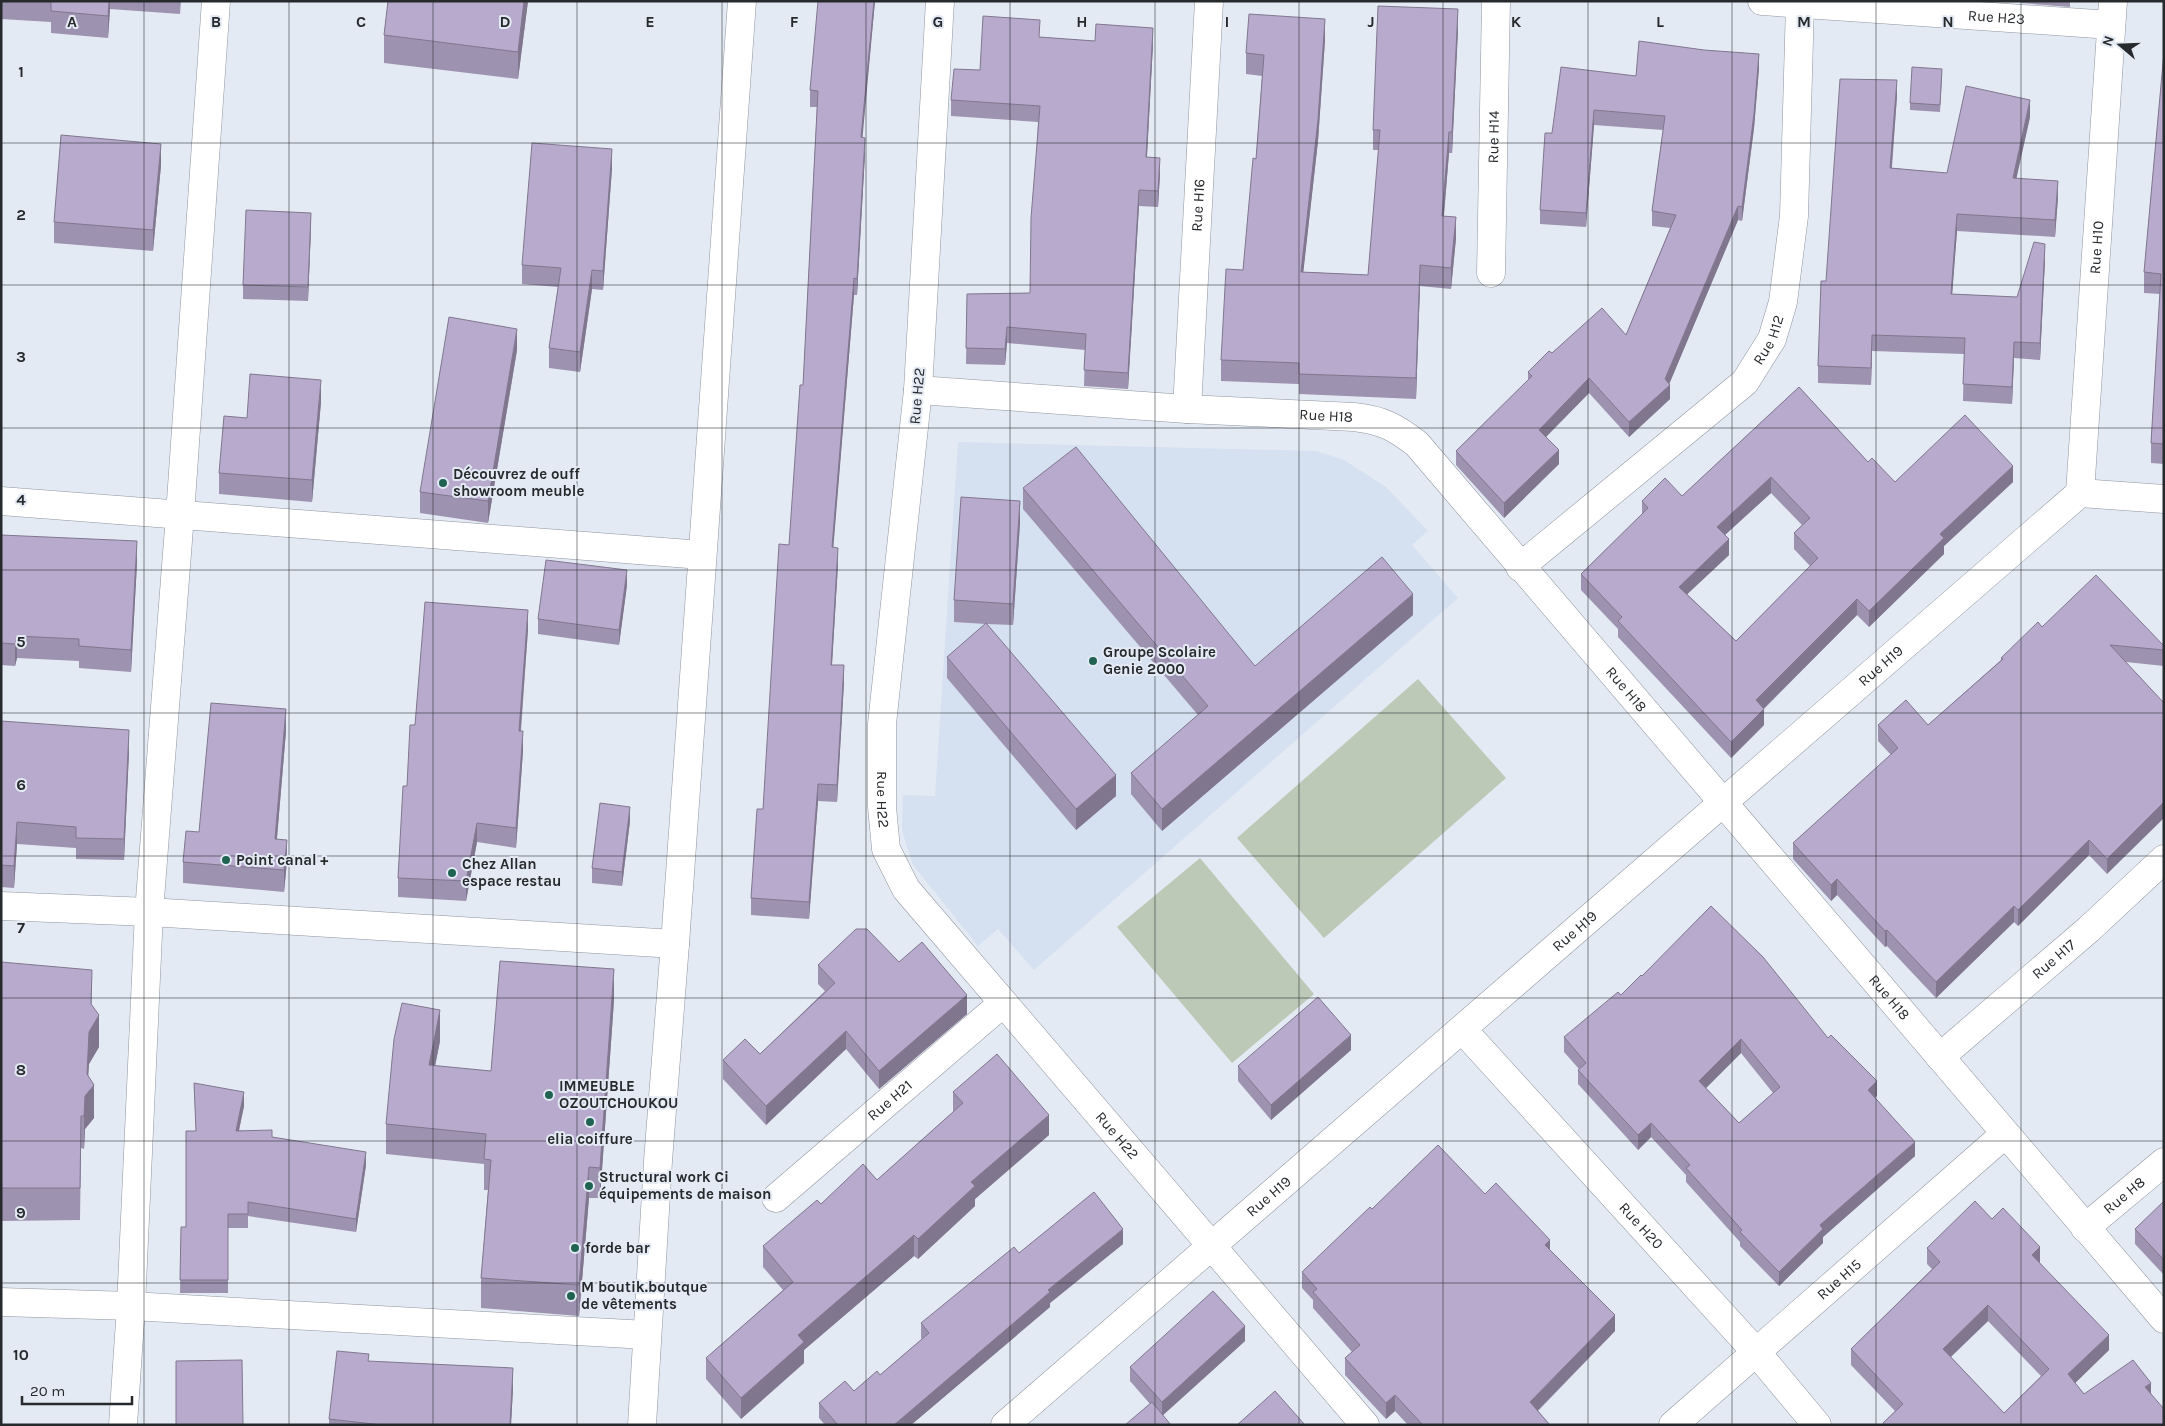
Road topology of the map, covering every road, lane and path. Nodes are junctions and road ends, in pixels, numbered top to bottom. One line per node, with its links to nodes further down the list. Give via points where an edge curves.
1 (216, 1): 15 (street)
2 (742, 1): 16 (street)
3 (940, 1): 10 (street, Rue H22)
4 (1209, 1): 11 (street, Rue H16)
5 (1496, 1): 9 (street, Rue H14)
6 (1762, 1): 7 (street, Rue H23)
7 (1800, 4): 8 (street, Rue H23); 17 (street, Rue H12, via 1794,216 1782,302 1772,339 1745,382)
8 (2112, 13): 12 (street, Rue H10)
9 (1491, 273)
10 (918, 390): 11 (street, Rue H18); 23 (street, Rue H22, via 882,724 882,807 886,849 906,889)
11 (1187, 409): 17 (street, Rue H18, via 1376,420 1398,429 1417,444)
12 (2080, 494): 14 (street); 18 (street, Rue H19)
13 (1, 500): 15 (street)
14 (2164, 500)
15 (180, 514): 16 (street); 21 (street)
16 (702, 555): 22 (street)
17 (1520, 567): 18 (street, Rue H18)
18 (1721, 802): 24 (street, Rue H19); 25 (street, Rue H18)
19 (2164, 858): 25 (street, Rue H17, via 2089,929)
20 (1, 906): 21 (street)
21 (149, 912): 22 (street); 32 (street)
22 (675, 944): 34 (street)
23 (1003, 1003): 28 (street, Rue H21); 30 (street, Rue H22)
24 (1462, 1029): 30 (street, Rue H19); 35 (street, Rue H20)
25 (1940, 1057): 26 (street, Rue H18)
26 (2005, 1134): 29 (street, Rue H18); 35 (street, Rue H15)
27 (2164, 1162): 29 (street, Rue H8)
28 (776, 1198)
29 (2085, 1228): 33 (street, Rue H18)
30 (1211, 1246): 38 (street, Rue H19); 39 (street, Rue H22)
31 (1, 1302): 32 (street)
32 (131, 1306): 34 (street); 36 (street)
33 (2164, 1320)
34 (647, 1335): 37 (street)
35 (1757, 1353): 40 (street, Rue H15); 41 (street, Rue H20)
36 (123, 1425)
37 (642, 1425)
38 (1005, 1425)
39 (1365, 1425)
40 (1673, 1425)
41 (1817, 1425)

